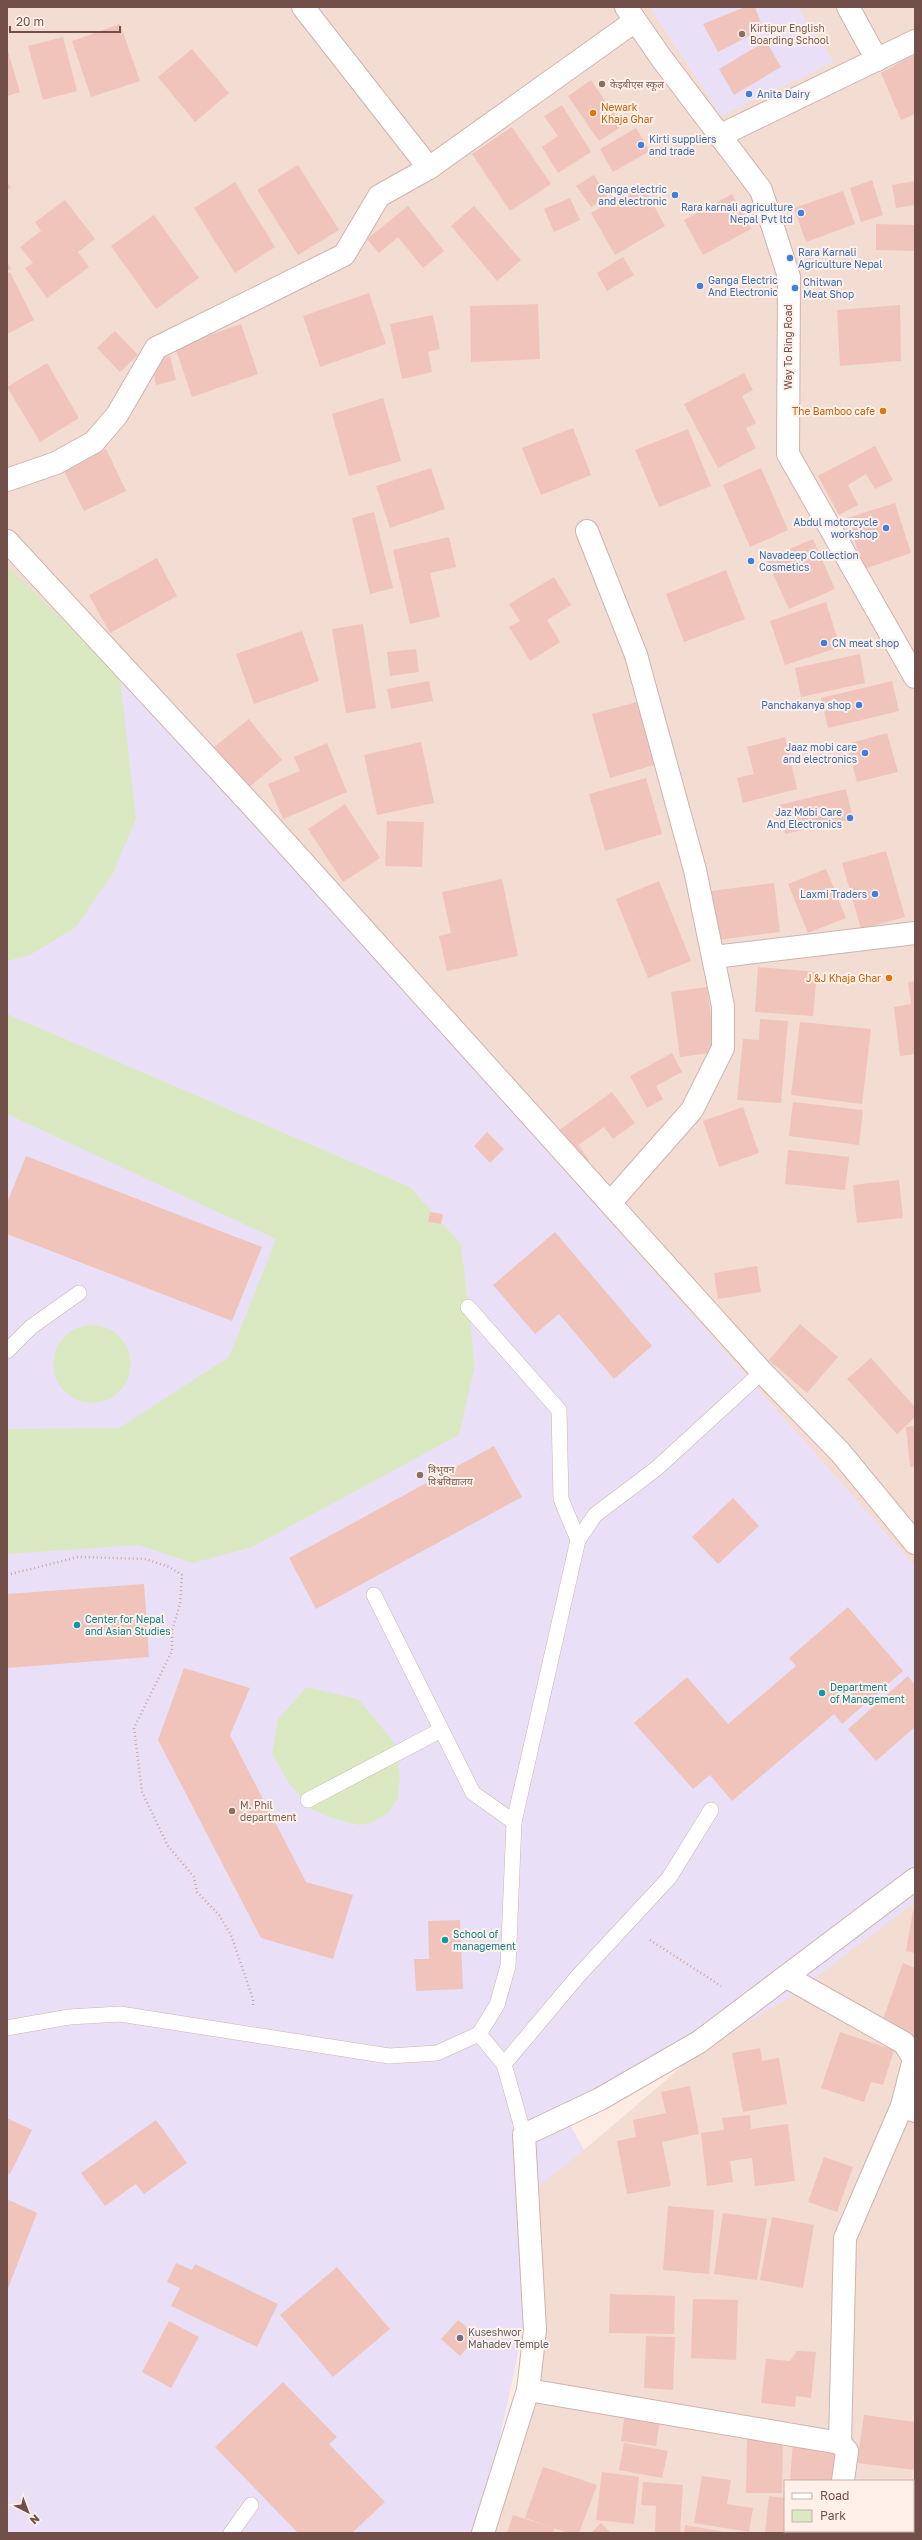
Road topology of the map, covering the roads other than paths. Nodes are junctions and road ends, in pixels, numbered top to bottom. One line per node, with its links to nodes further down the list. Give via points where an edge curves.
1 (303, 7): 7 (street)
2 (848, 7): 5 (street)
3 (631, 14): 6 (street, Way To Ring Road); 7 (street)
4 (915, 41): 5 (street)
5 (877, 60): 6 (street)
6 (719, 136): 11 (street, Way To Ring Road, via 761,190 789,277 788,454)
7 (429, 168): 8 (street, via 379,196 344,255 156,348 117,415 94,442 56,463)
8 (7, 480)
9 (587, 531): 13 (street, via 636,655 695,870)
10 (7, 541): 14 (street, via 256,810)
11 (915, 677)
12 (915, 932): 13 (street)
13 (714, 957): 14 (street, via 723,1006 723,1048 692,1110)
14 (611, 1202): 18 (street)
15 (79, 1293): 17 (lane, via 31,1327)
16 (468, 1307): 19 (lane, via 559,1410 561,1499)
17 (7, 1351)
18 (762, 1372): 19 (lane, via 657,1468 595,1515); 20 (street, via 840,1452)
19 (578, 1540): 25 (lane)
20 (915, 1543)
21 (374, 1595): 22 (lane)
22 (441, 1730): 23 (lane); 25 (lane, via 473,1793)
23 (308, 1800)
24 (710, 1810): 30 (lane, via 669,1878 578,1976)
25 (514, 1822): 29 (lane, via 508,1966 497,2005)
26 (915, 1879): 27 (street)
27 (788, 1977): 31 (street, via 904,2043 914,2059); 32 (street, via 699,2042 620,2088)
28 (7, 2028): 29 (lane, via 69,2017 120,2014 389,2056 437,2053)
29 (479, 2034): 30 (lane)
30 (504, 2064): 32 (lane)
31 (909, 2108): 34 (street, via 845,2238)
32 (524, 2135): 33 (street, via 535,2330)
33 (528, 2390): 34 (street); 38 (street)
34 (840, 2443): 35 (street, via 847,2451)
35 (843, 2480)
36 (251, 2505): 37 (lane)
37 (239, 2530)
38 (483, 2533)

